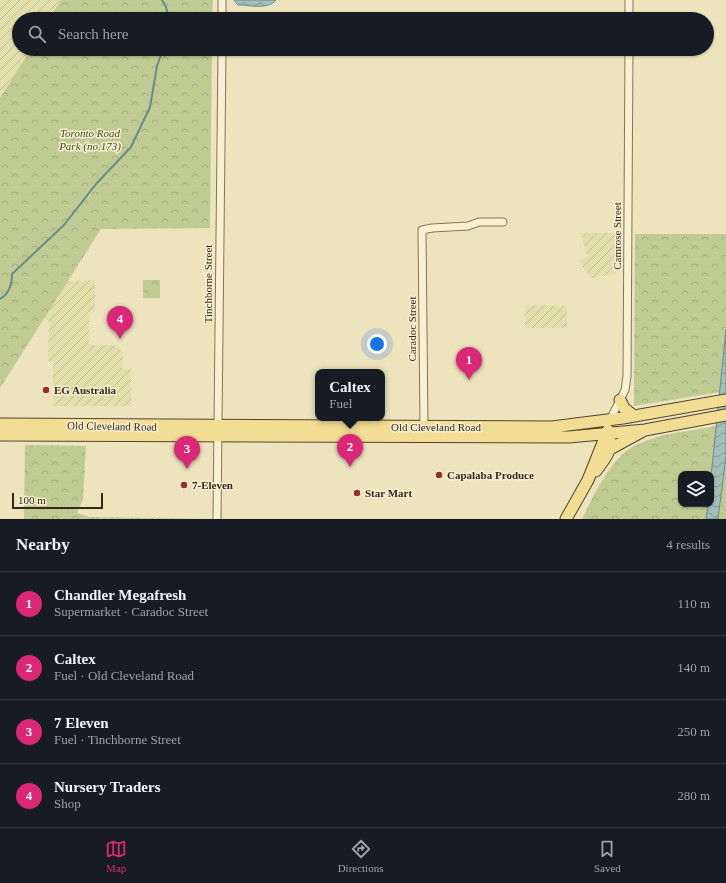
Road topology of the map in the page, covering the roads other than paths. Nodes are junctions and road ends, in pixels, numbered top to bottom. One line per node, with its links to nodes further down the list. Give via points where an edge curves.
1 (222, 0): 3 (street)
2 (629, 0): 4 (street)
3 (222, 12)
4 (629, 12)
5 (222, 56): 16 (street, Tinchborne Street)
6 (629, 56): 8 (street, Camrose Street, via 627,376)
7 (502, 222): 14 (street, Caradoc Street, via 480,222 468,226 422,230)
8 (620, 400): 11 (main road, via 624,408); 12 (street, Camrose Street)
9 (726, 400): 11 (main road, Old Cleveland Road)
10 (726, 415): 15 (main road, Old Cleveland Road)
11 (634, 416): 12 (main road, Old Cleveland Road)
12 (610, 420): 14 (main road, Old Cleveland Road, via 552,427); 17 (main road)
13 (0, 424): 16 (main road, Old Cleveland Road)
14 (424, 427): 16 (main road, Old Cleveland Road)
15 (646, 430): 17 (main road, Old Cleveland Road); 20 (main road)
16 (219, 431): 18 (main road, Old Cleveland Road); 19 (main road, Old Cleveland Road, via 526,438); 23 (street, Tinchborne Street)
17 (608, 434): 19 (main road, Old Cleveland Road); 20 (main road); 21 (main road)
18 (0, 435)
19 (583, 436): 21 (main road, via 595,449)
20 (610, 449): 22 (main road)
21 (594, 465): 22 (main road)
22 (588, 480): 24 (main road)
23 (217, 519)
24 (566, 519)

